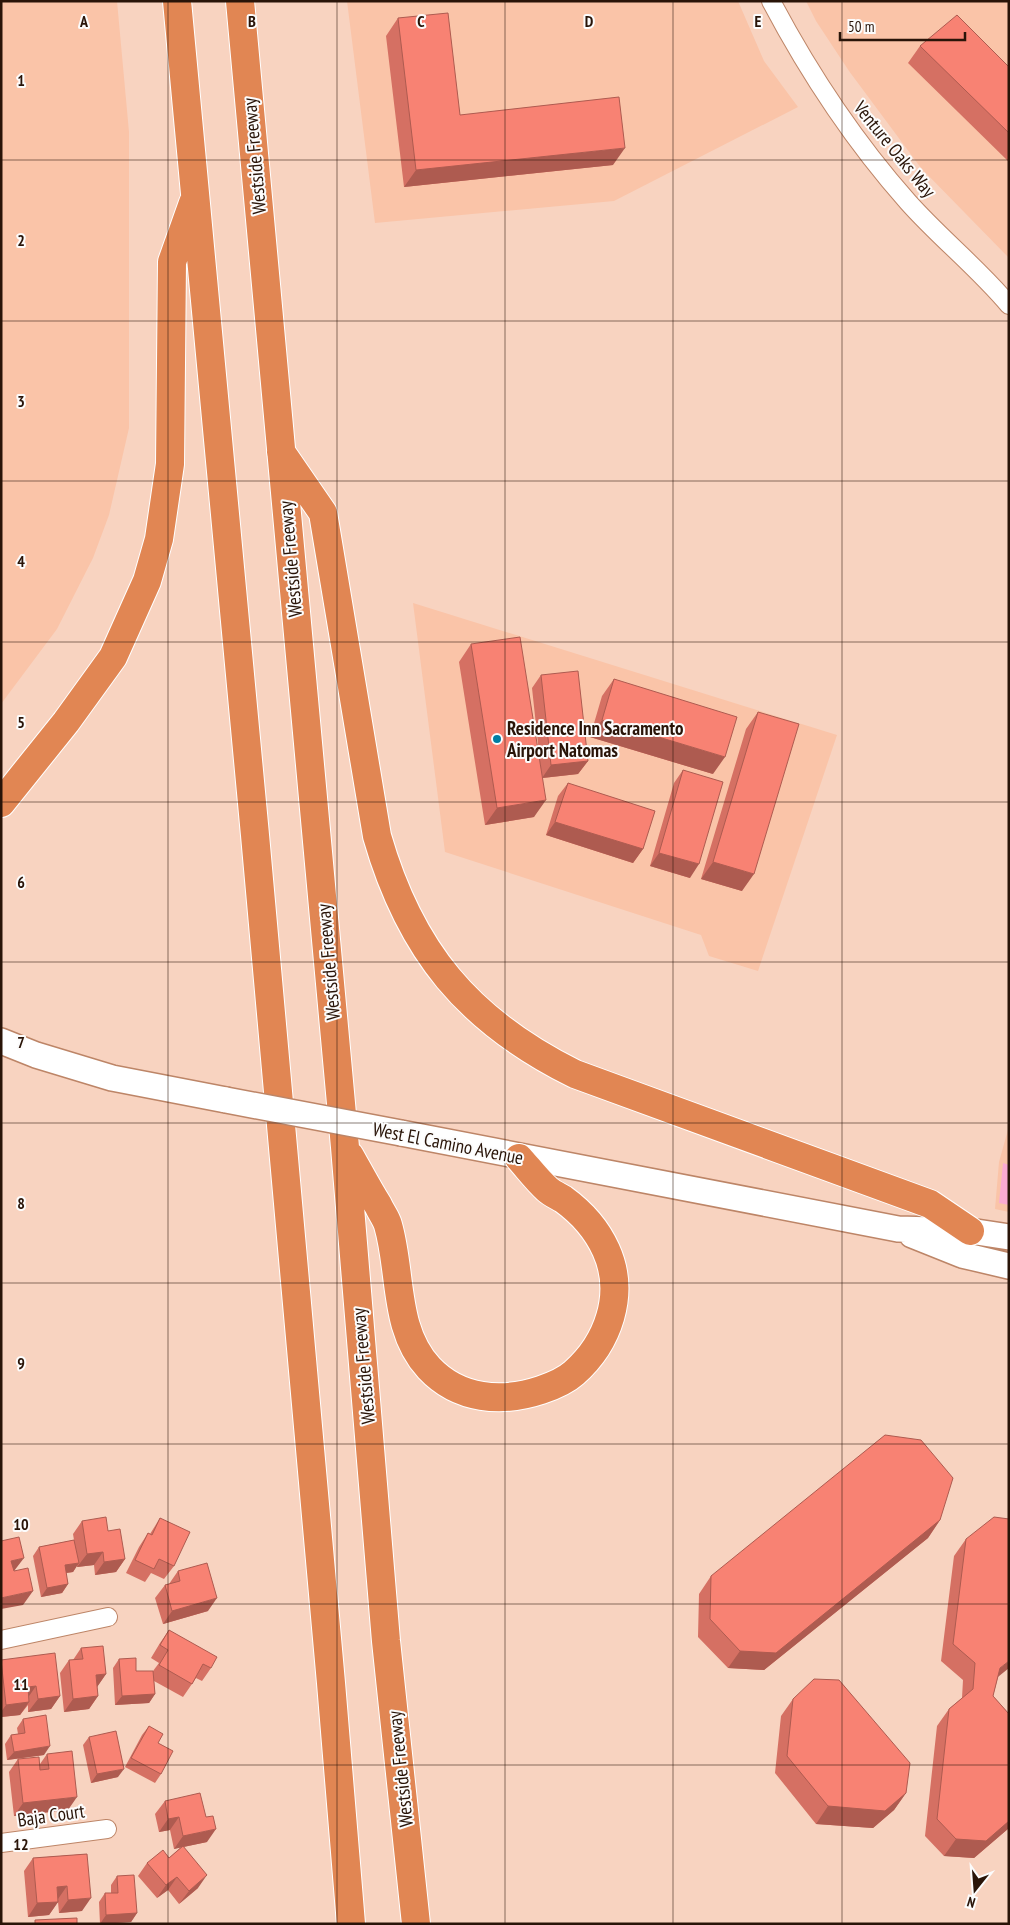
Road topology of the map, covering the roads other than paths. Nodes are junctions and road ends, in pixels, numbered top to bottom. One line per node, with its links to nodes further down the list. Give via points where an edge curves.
1 (176, 1): 4 (highway)
2 (240, 1): 6 (highway, Westside Freeway)
3 (771, 1): 5 (street, Venture Oaks Way, via 790,38 865,150 908,202)
4 (196, 195): 7 (highway, via 172,262 170,464 160,539 147,581 113,657); 19 (highway)
5 (1009, 305)
6 (280, 451): 9 (highway, Westside Freeway); 12 (highway, via 323,513 377,836 387,872 419,938 453,984 481,1013 513,1038 575,1074 930,1204)
7 (1, 803)
8 (1, 1041): 10 (main road, West El Camino Avenue, bridge, via 112,1078)
9 (345, 1147): 10 (highway, via 388,1224 405,1326 412,1344 431,1370 448,1383 485,1397 520,1396 555,1385 573,1374 598,1346 614,1301 612,1267 597,1233 573,1207 547,1189); 20 (highway, Westside Freeway, via 385,1632)
10 (520, 1158): 11 (main road, West El Camino Avenue)
11 (898, 1229): 12 (main road, West El Camino Avenue); 14 (main road, West El Camino Avenue, via 962,1255)
12 (970, 1230): 13 (main road, West El Camino Avenue)
13 (1009, 1237)
14 (1009, 1266)
15 (108, 1617): 16 (street)
16 (1, 1640)
17 (107, 1829): 18 (street, Baja Court)
18 (1, 1843)
19 (351, 1924)
20 (416, 1924)

